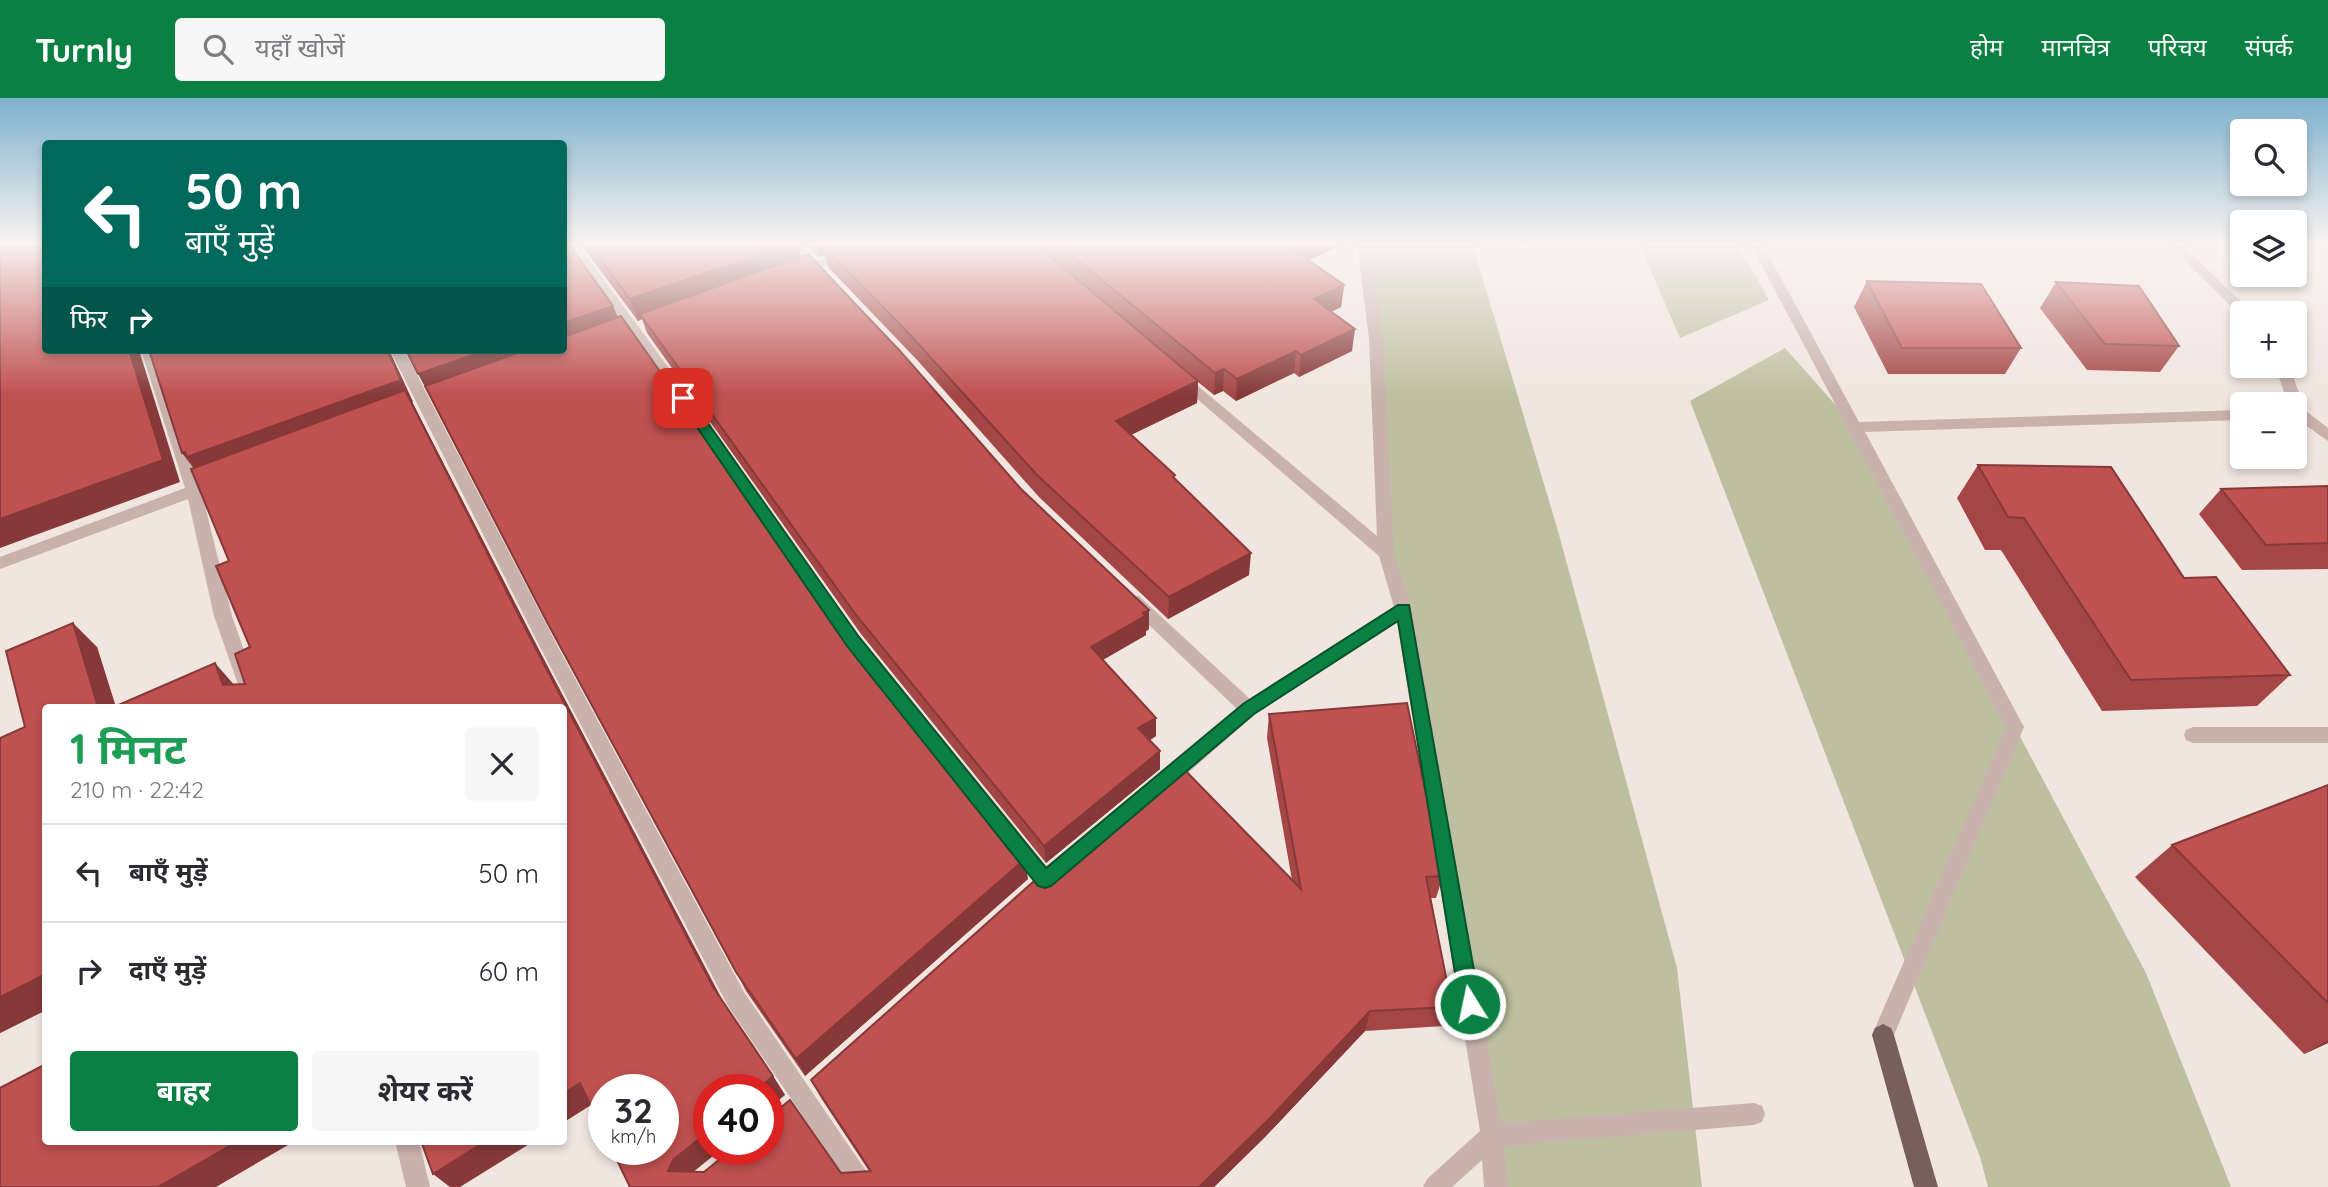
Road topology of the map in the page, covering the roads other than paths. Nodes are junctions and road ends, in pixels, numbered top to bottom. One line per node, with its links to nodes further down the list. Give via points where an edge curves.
1 (608, 294): 23 (street, via 853,641)
2 (1370, 294): 13 (street)
3 (1783, 294): 9 (street)
4 (149, 354): 12 (street)
5 (399, 354): 27 (street, via 736,999)
6 (1167, 367): 13 (street)
7 (2230, 415): 9 (street)
8 (2307, 420): 10 (street)
9 (1855, 427): 25 (street, via 2015,727)
10 (2328, 436)
11 (233, 477): 12 (street)
12 (194, 491): 14 (street); 17 (street, via 223,616)
13 (1386, 553): 16 (street)
14 (0, 563)
15 (1120, 587): 18 (street)
16 (1404, 609): 18 (street); 30 (street)
17 (255, 704)
18 (1249, 709): 21 (street)
19 (2193, 735): 20 (street)
20 (2328, 735)
21 (1151, 793)
22 (1077, 854): 23 (street)
23 (1045, 880): 24 (street)
24 (1025, 898)
25 (1883, 1035): 36 (main road)
26 (825, 1080): 27 (street)
27 (805, 1098): 28 (street); 33 (street)
28 (786, 1113)
29 (1754, 1114): 30 (street)
30 (1492, 1135): 34 (street); 35 (street)
31 (408, 1145): 32 (street)
32 (418, 1187)
33 (865, 1187)
34 (1435, 1187)
35 (1496, 1187)
36 (1926, 1187)

